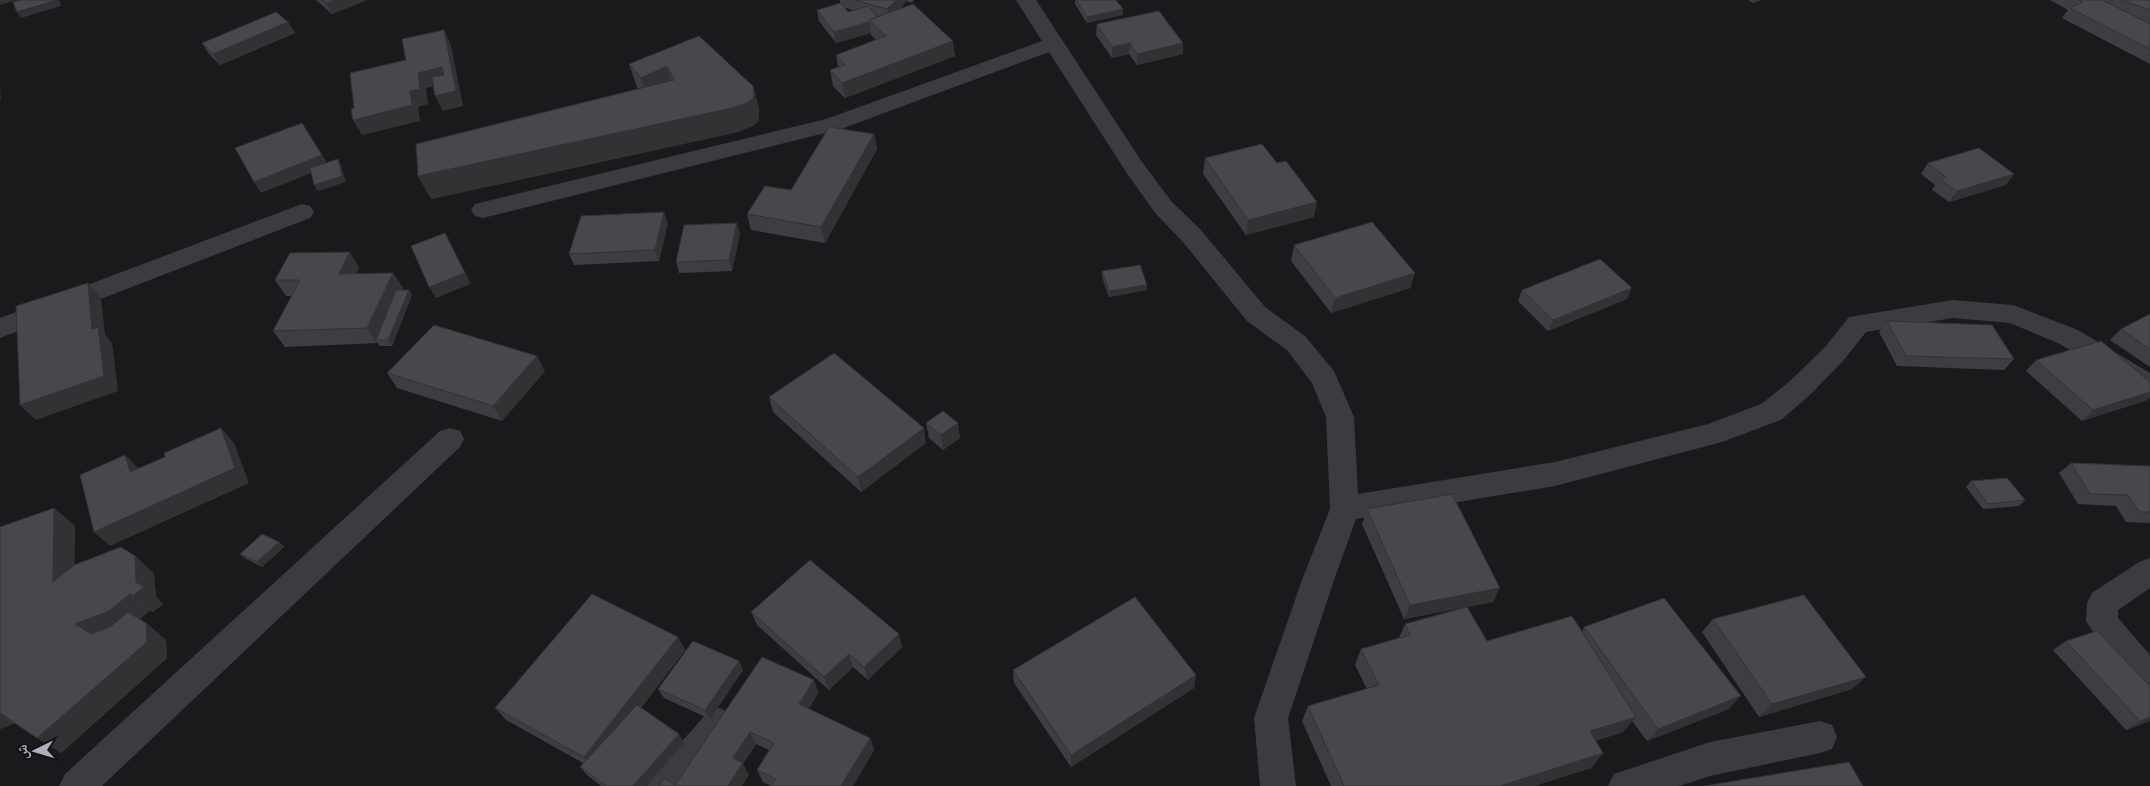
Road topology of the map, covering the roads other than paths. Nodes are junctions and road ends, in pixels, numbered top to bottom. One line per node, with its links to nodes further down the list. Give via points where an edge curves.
1 (1026, 0): 2 (street)
2 (1053, 44): 3 (street, via 833,124); 8 (street, via 1164,208 1192,236 1256,314 1296,343 1324,378 1340,417)
3 (483, 210)
4 (302, 212): 5 (street)
5 (0, 328)
6 (2150, 386): 8 (street, via 2069,337 2013,314 1953,309 1867,322 1858,324 1834,354 1771,412 1712,434 1555,474)
7 (450, 439): 13 (street)
8 (1345, 509): 15 (street, via 1271,718)
9 (2150, 571): 10 (street, via 2103,603 2102,621)
10 (2150, 679)
11 (719, 724): 14 (street)
12 (1820, 737): 16 (street, via 1710,759)
13 (77, 786)
14 (665, 786)
15 (1278, 786)
16 (1626, 786)

